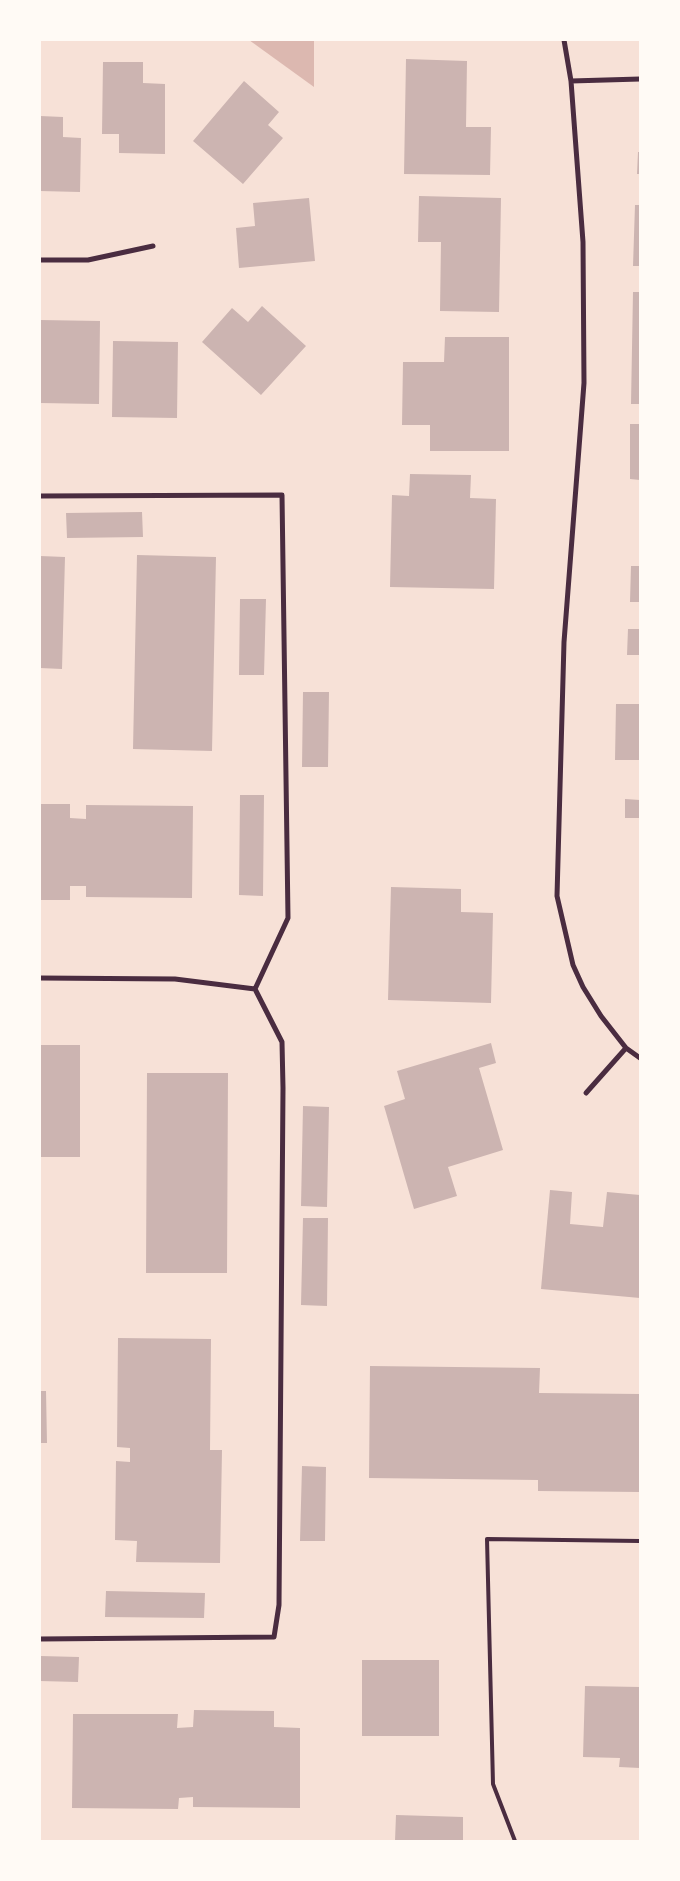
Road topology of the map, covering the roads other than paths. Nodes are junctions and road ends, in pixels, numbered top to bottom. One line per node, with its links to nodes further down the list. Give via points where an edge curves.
1 (564, 40): 3 (street)
2 (640, 79): 3 (street)
3 (571, 81): 9 (street, via 583,242 584,383 564,642 557,896 573,965 601,1016)
4 (153, 246): 5 (street, via 88,260)
5 (40, 260)
6 (40, 496): 8 (street, via 282,495 288,918)
7 (40, 978): 8 (street, via 175,979)
8 (255, 989): 13 (street, via 282,1042 279,1604 274,1637)
9 (626, 1048): 10 (street); 11 (street)
10 (640, 1058)
11 (586, 1093)
12 (640, 1541): 14 (lane, via 487,1540 493,1784)
13 (40, 1639)
14 (515, 1841)

